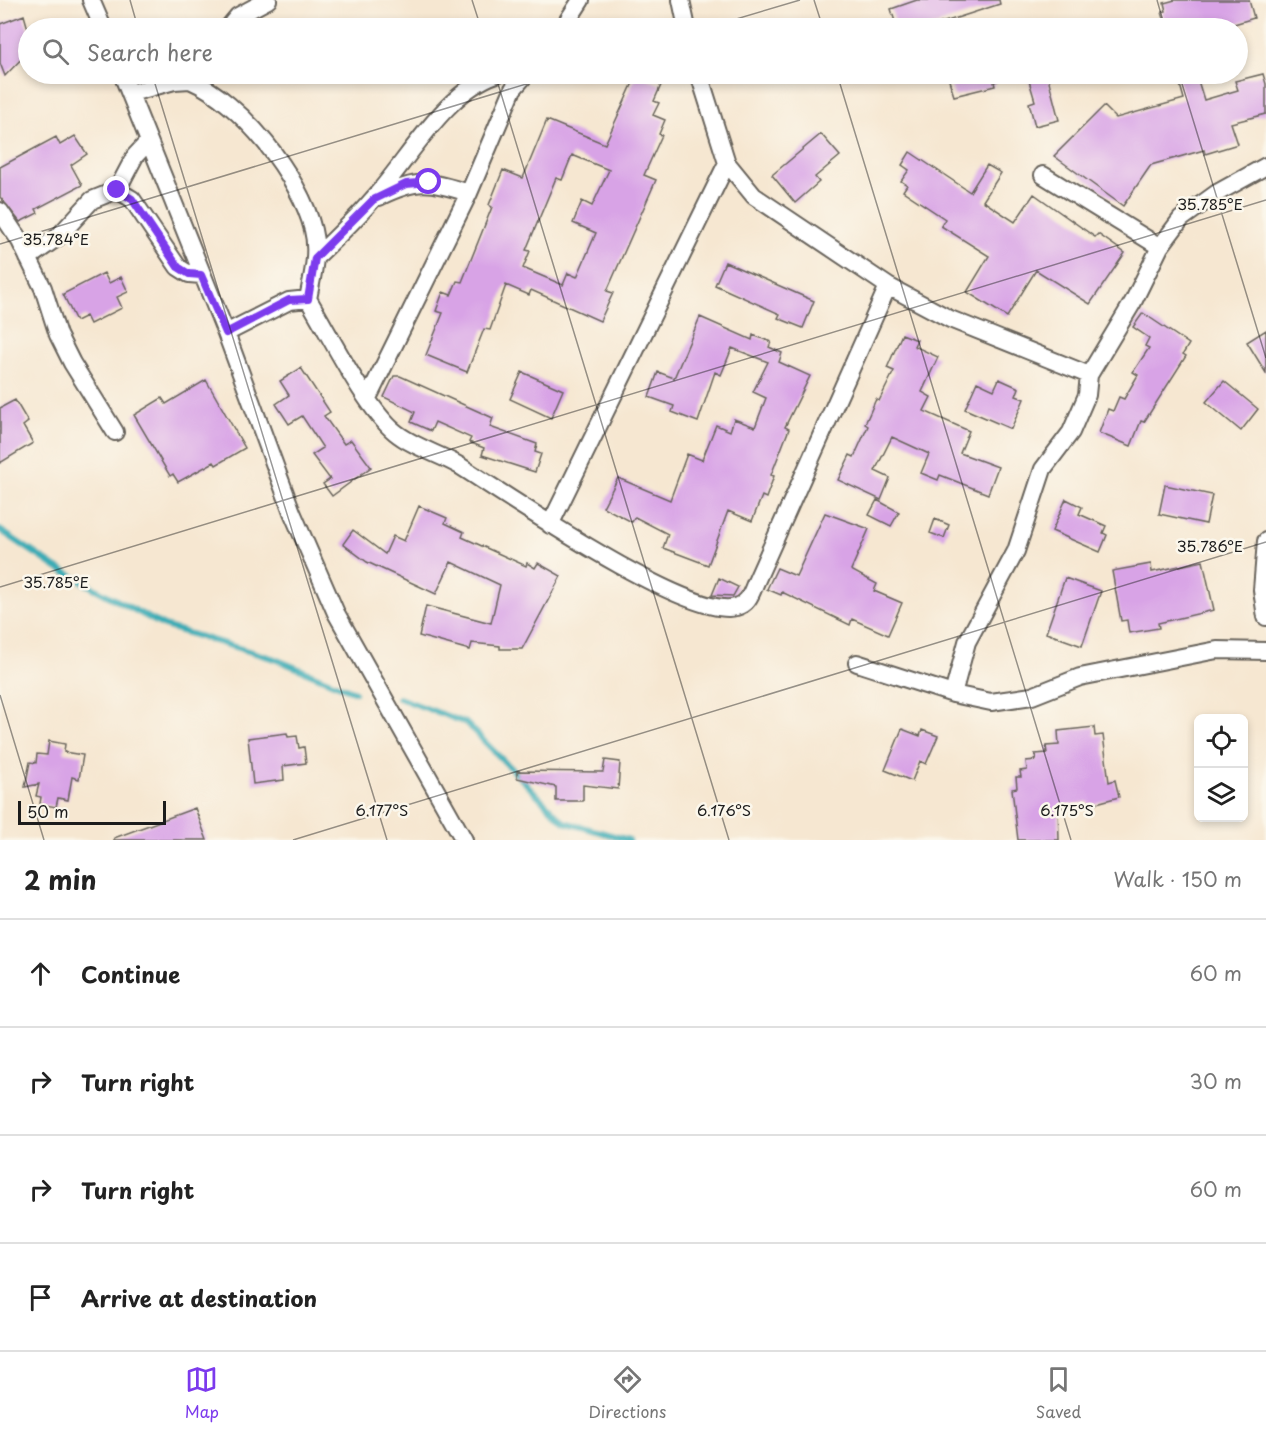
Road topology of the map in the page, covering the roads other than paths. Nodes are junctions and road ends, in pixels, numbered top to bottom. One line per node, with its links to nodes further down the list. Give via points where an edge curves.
1 (91, 0): 5 (street)
2 (268, 0): 6 (street)
3 (581, 0): 7 (street)
4 (681, 0): 8 (street)
5 (99, 18)
6 (236, 18)
7 (569, 18)
8 (685, 18)
9 (127, 84): 15 (street)
10 (163, 84): 15 (street)
11 (202, 84): 26 (street, via 236,112 297,189 313,231)
12 (475, 84): 22 (street, via 456,98)
13 (517, 84): 21 (street)
14 (702, 84): 17 (street)
15 (131, 93): 16 (street)
16 (148, 142): 20 (street, via 135,156); 27 (street)
17 (727, 163): 28 (street, via 754,196); 34 (street)
18 (1266, 166): 24 (street, via 1217,193 1181,219)
19 (1043, 175): 24 (street)
20 (117, 190): 25 (street, via 92,200 58,237); 27 (street, via 132,199 178,267)
21 (469, 193): 22 (street, via 429,182 406,184); 32 (street)
22 (373, 200): 26 (street)
23 (0, 211): 25 (street)
24 (1160, 247): 31 (street, via 1133,302)
25 (28, 258): 33 (street, via 72,363)
26 (315, 258): 29 (street)
27 (201, 275): 30 (street)
28 (888, 286): 31 (street, via 950,319); 34 (street, via 746,603 726,607 672,593)
29 (308, 299): 30 (street, via 289,300); 32 (street)
30 (226, 333): 40 (street, via 292,512 336,612)
31 (1089, 375): 39 (street, via 1087,395 1071,432 1043,469 1016,551 967,642)
32 (368, 398): 34 (street, via 396,432 458,465)
33 (115, 432)
34 (550, 525)
35 (1266, 541): 36 (street, via 1262,590)
36 (1266, 616)
37 (1266, 651): 39 (street, via 1217,650 1080,677 1032,696 991,702)
38 (857, 663): 39 (street)
39 (953, 694)
40 (464, 840)

